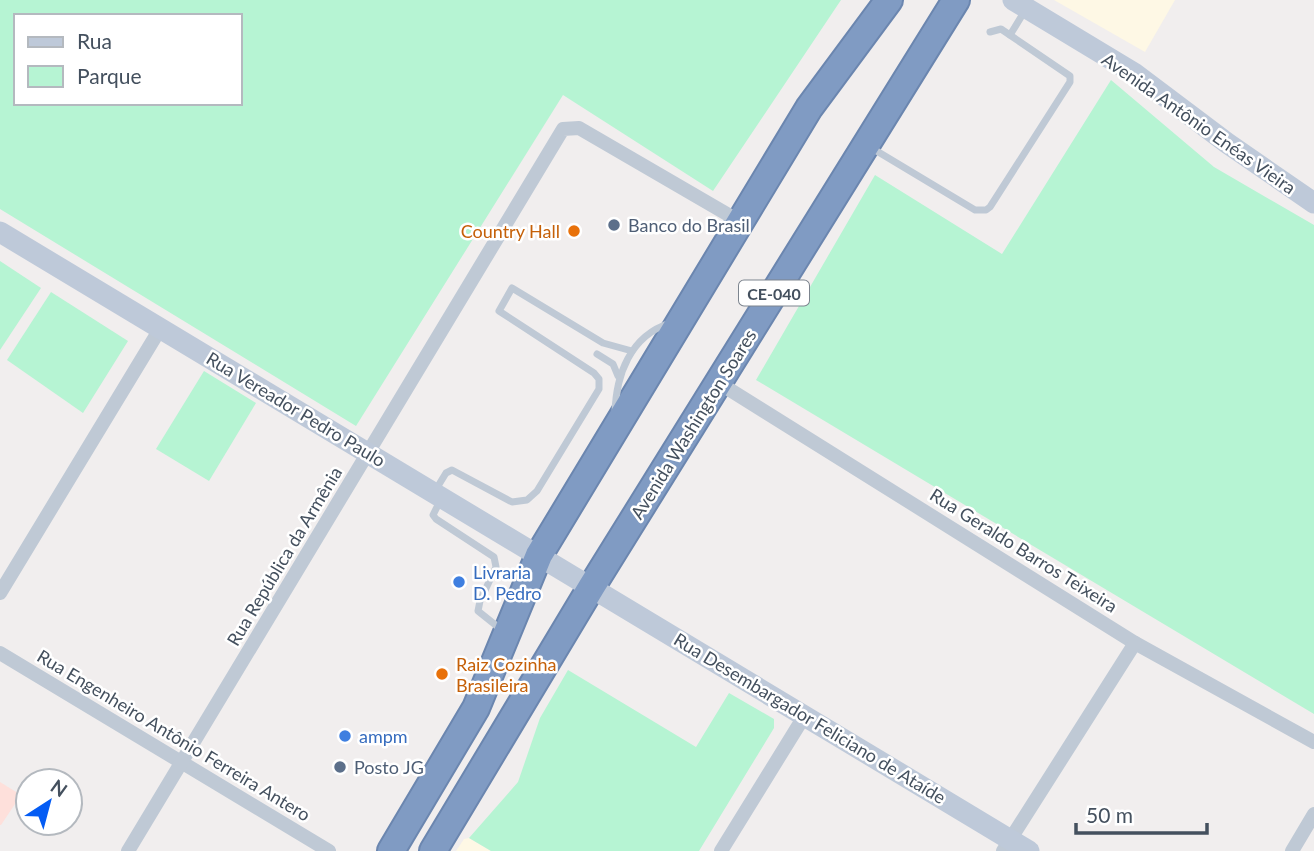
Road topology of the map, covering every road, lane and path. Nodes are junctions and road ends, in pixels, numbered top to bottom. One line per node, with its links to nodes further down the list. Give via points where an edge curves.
1 (889, 0): 8 (highway, via 809,108)
2 (956, 0): 6 (highway, Avenida Washington Soares / CE-040)
3 (1018, 3): 5 (lane); 7 (street, Avenida Antônio Enéas Vieira, via 1134,73)
4 (990, 32): 5 (lane, via 1001,29)
5 (1010, 35): 6 (lane, via 1066,71 1070,82 986,211 975,210)
6 (867, 145): 15 (highway, Avenida Washington Soares / CE-040)
7 (1314, 203)
8 (739, 221): 10 (highway); 17 (street, Rua República da Armênia, via 579,128 563,129)
9 (0, 232): 11 (street, Rua Vereador Pedro Paulo)
10 (681, 319): 12 (lane, via 653,331); 16 (highway)
11 (160, 328): 17 (street, Rua Vereador Pedro Paulo); 21 (street)
12 (632, 351): 14 (lane); 18 (lane, via 603,343 512,288 499,311 594,373 599,389 527,500 512,502 452,470 446,472)
13 (597, 354): 14 (lane, via 613,364)
14 (618, 376): 16 (lane)
15 (719, 383): 20 (highway, Avenida Washington Soares / CE-040); 23 (street, Rua Geraldo Barros Teixeira)
16 (614, 430): 19 (highway)
17 (370, 452): 18 (street, Rua Vereador Pedro Paulo); 27 (street, Rua República da Armênia)
18 (439, 494): 19 (street, Rua Vereador Pedro Paulo); 22 (lane, via 436,519 494,557 496,567 478,611)
19 (539, 555): 20 (street, Rua Vereador Pedro Paulo); 22 (highway)
20 (592, 586): 25 (street, Rua Desembargador Feliciano de Ataíde); 33 (highway, Avenida Washington Soares / CE-040)
21 (0, 593)
22 (507, 633): 32 (highway, via 476,708)
23 (1135, 643): 26 (street, Rua Geraldo Barros Teixeira); 29 (street)
24 (0, 653): 27 (street, Rua Engenheiro Antônio Ferreira Antero)
25 (805, 715): 29 (street, Rua Desembargador Feliciano de Ataíde); 34 (street)
26 (1314, 741)
27 (183, 762): 30 (street, Rua República da Armênia); 31 (street, Rua Engenheiro Antônio Ferreira Antero)
28 (1314, 814): 36 (street)
29 (1007, 845): 35 (street, Rua Desembargador Feliciano de Ataíde)
30 (128, 851)
31 (329, 851)
32 (391, 851)
33 (433, 851)
34 (721, 851)
35 (1029, 851)
36 (1292, 851)

